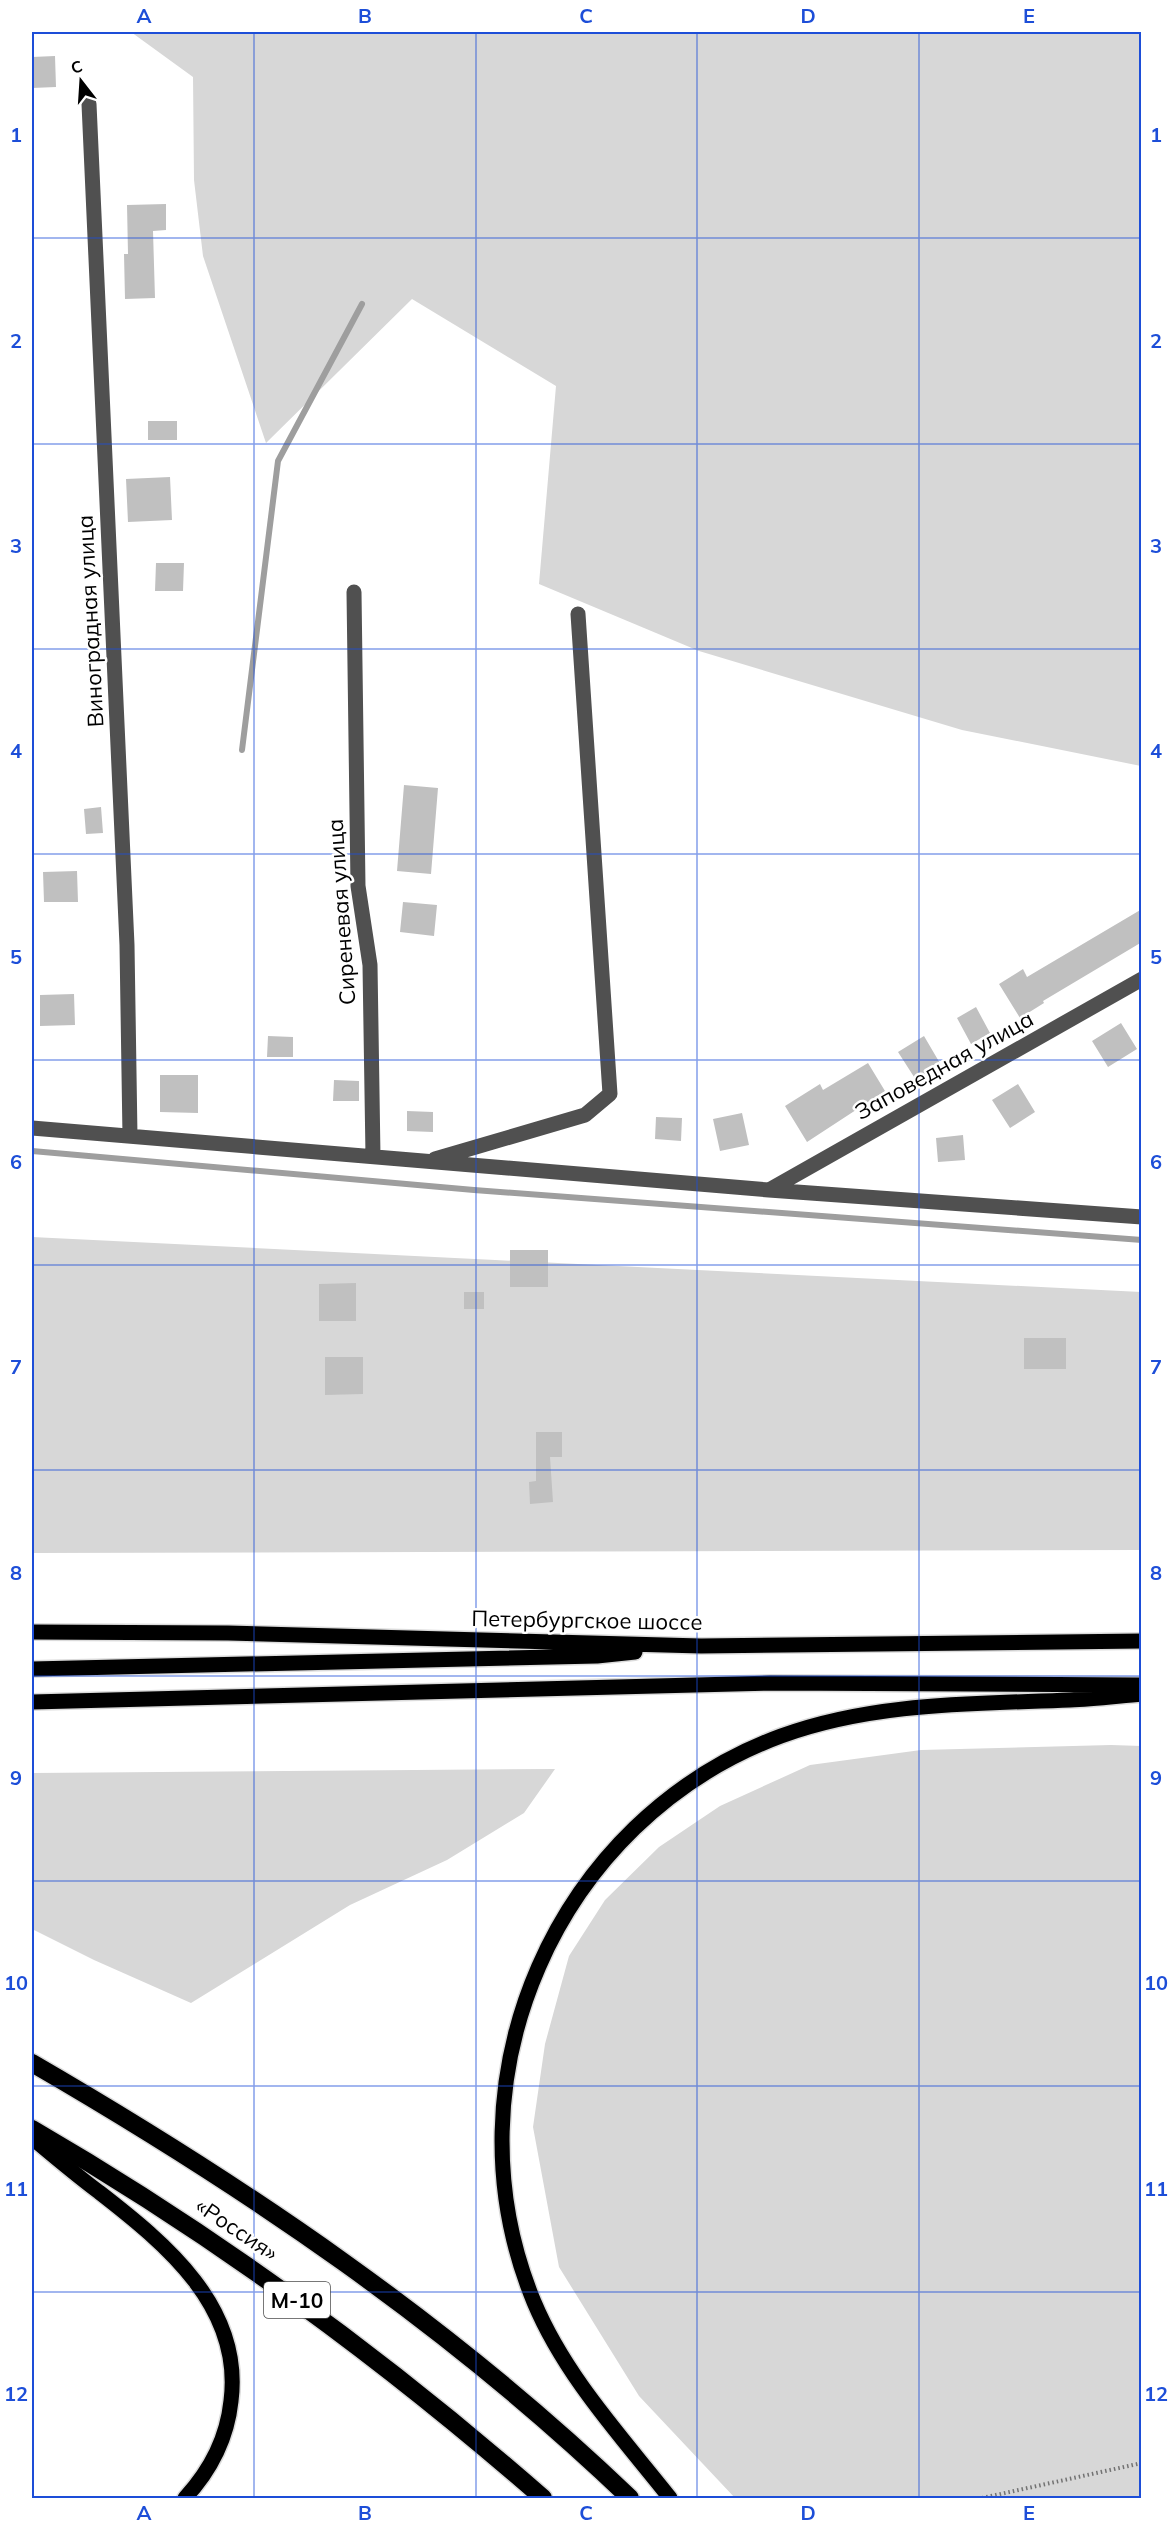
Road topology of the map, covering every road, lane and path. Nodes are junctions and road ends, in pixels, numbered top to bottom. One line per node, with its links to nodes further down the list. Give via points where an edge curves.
1 (89, 104): 6 (street, Виноградная улица, via 127,933)
2 (354, 591): 7 (street, Сиреневая улица, via 358,886 370,965)
3 (578, 614): 8 (street, via 610,1094 585,1115)
4 (1142, 979): 9 (street, Заповедная улица)
5 (32, 1128): 6 (street)
6 (130, 1136): 7 (street)
7 (373, 1156): 8 (street)
8 (426, 1161): 9 (street)
9 (769, 1190): 10 (street)
10 (1142, 1217)
11 (32, 1632): 13 (main road, Петербургское шоссе)
12 (1142, 1641): 13 (main road, Петербургское шоссе)
13 (701, 1646): 14 (main road, via 597,1656)
14 (32, 1670)
15 (1142, 1686): 17 (main road, via 770,1683)
16 (1142, 1694): 25 (main road, via 935,1706 843,1718 780,1736 721,1764 650,1814 597,1869 560,1923 521,2013 506,2076 502,2142 507,2206 526,2280 563,2359)
17 (37, 1701)
18 (32, 2062): 24 (highway, «Россия» / М-10, via 196,2161 304,2233 510,2391)
19 (32, 2129): 23 (highway, «Россия» / М-10, via 183,2221 277,2285 448,2417)
20 (32, 2138): 22 (main road, via 163,2244 199,2285 219,2319 231,2366 230,2414 214,2459)
21 (1142, 2463): 26 (path)
22 (185, 2499)
23 (543, 2499)
24 (630, 2499)
25 (670, 2499)
26 (982, 2499)

